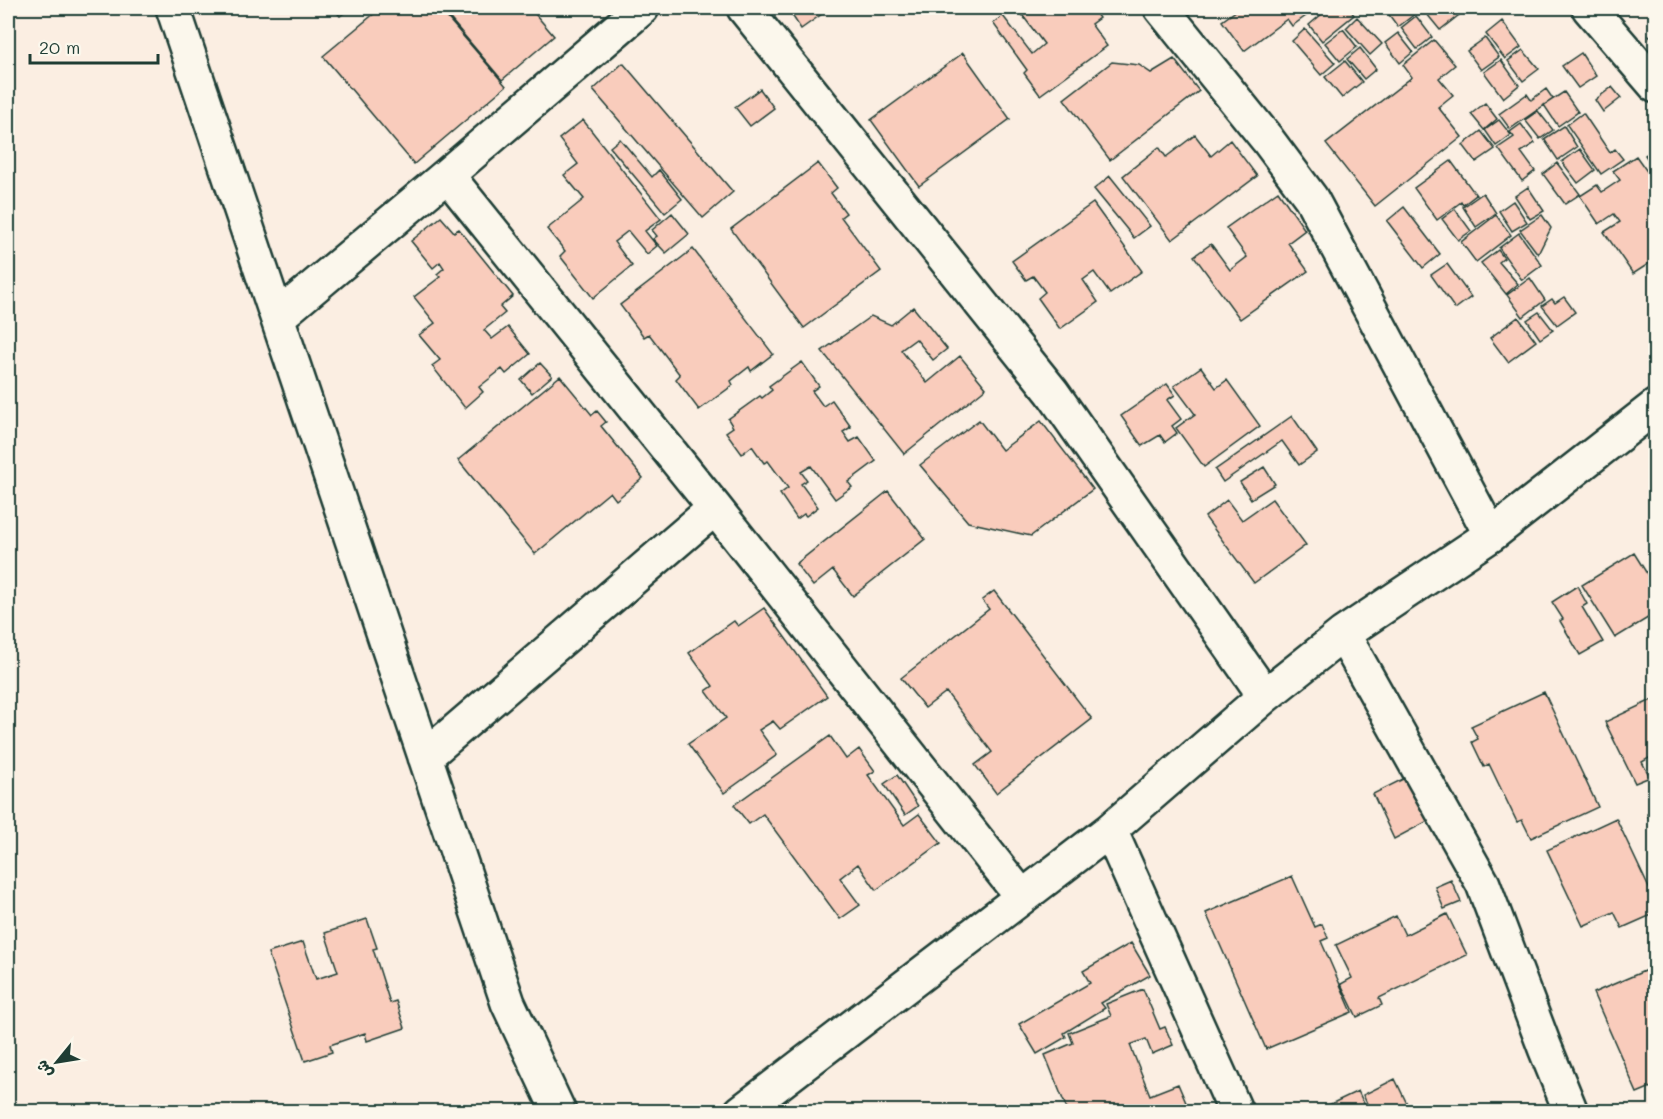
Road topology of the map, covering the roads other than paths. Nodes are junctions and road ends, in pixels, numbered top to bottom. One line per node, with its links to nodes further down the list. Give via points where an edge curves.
1 (173, 8): 8 (street)
2 (642, 8): 7 (street)
3 (744, 8): 13 (street, via 1052,392)
4 (1161, 8): 11 (street, via 1311,198)
5 (1589, 8): 6 (street)
6 (1656, 86)
7 (447, 175): 8 (street); 10 (street)
8 (278, 316): 14 (street)
9 (1656, 406): 11 (street)
10 (715, 508): 14 (street); 16 (street)
11 (1491, 535): 12 (street)
12 (1343, 634): 13 (street); 20 (street, via 1483,884)
13 (1265, 696): 15 (street)
14 (425, 757): 17 (street, via 508,1003)
15 (1110, 830): 16 (street); 19 (street)
16 (1022, 897): 18 (street)
17 (559, 1112)
18 (741, 1112)
19 (1236, 1112)
20 (1571, 1112)

